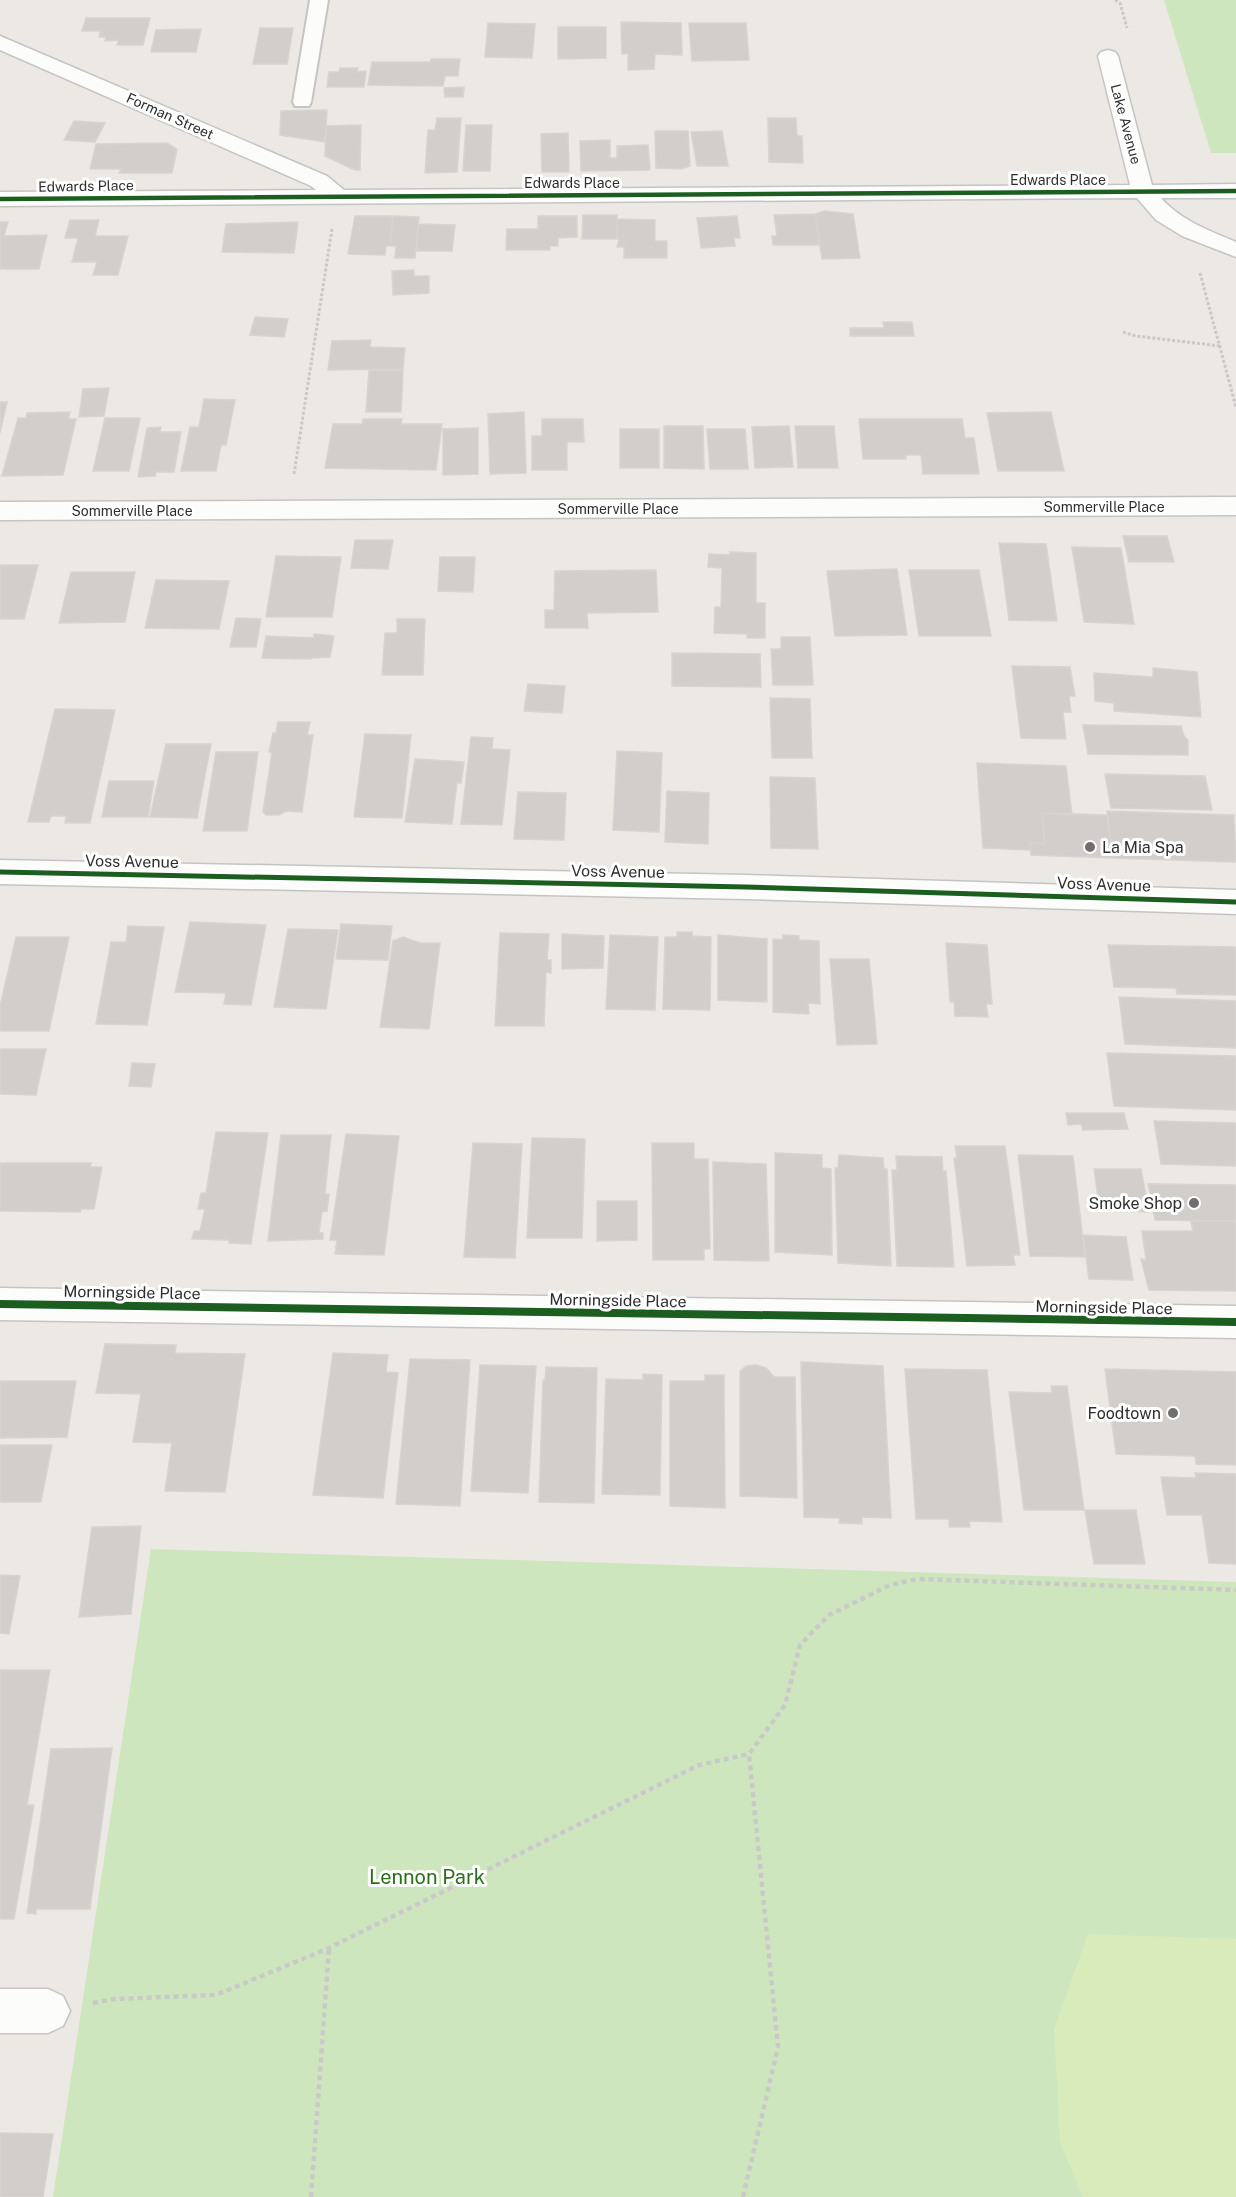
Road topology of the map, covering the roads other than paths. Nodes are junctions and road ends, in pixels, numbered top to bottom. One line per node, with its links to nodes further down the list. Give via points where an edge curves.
1 (319, 0): 4 (lane)
2 (0, 42): 7 (street, Forman Street, via 319,181)
3 (1108, 56): 6 (street, Lake Avenue)
4 (302, 102)
5 (1236, 191): 6 (street, Edwards Place)
6 (1143, 192): 7 (street, Edwards Place); 9 (street, via 1172,220)
7 (337, 196): 8 (street, Edwards Place)
8 (0, 199)
9 (1236, 250)
10 (1236, 506): 11 (street, Sommerville Place)
11 (0, 511)
12 (0, 872): 13 (street, Voss Avenue, via 723,886)
13 (1236, 902)
14 (0, 1304): 15 (street, Morningside Place)
15 (1236, 1322)
16 (0, 2011): 17 (street)
17 (48, 2011)

